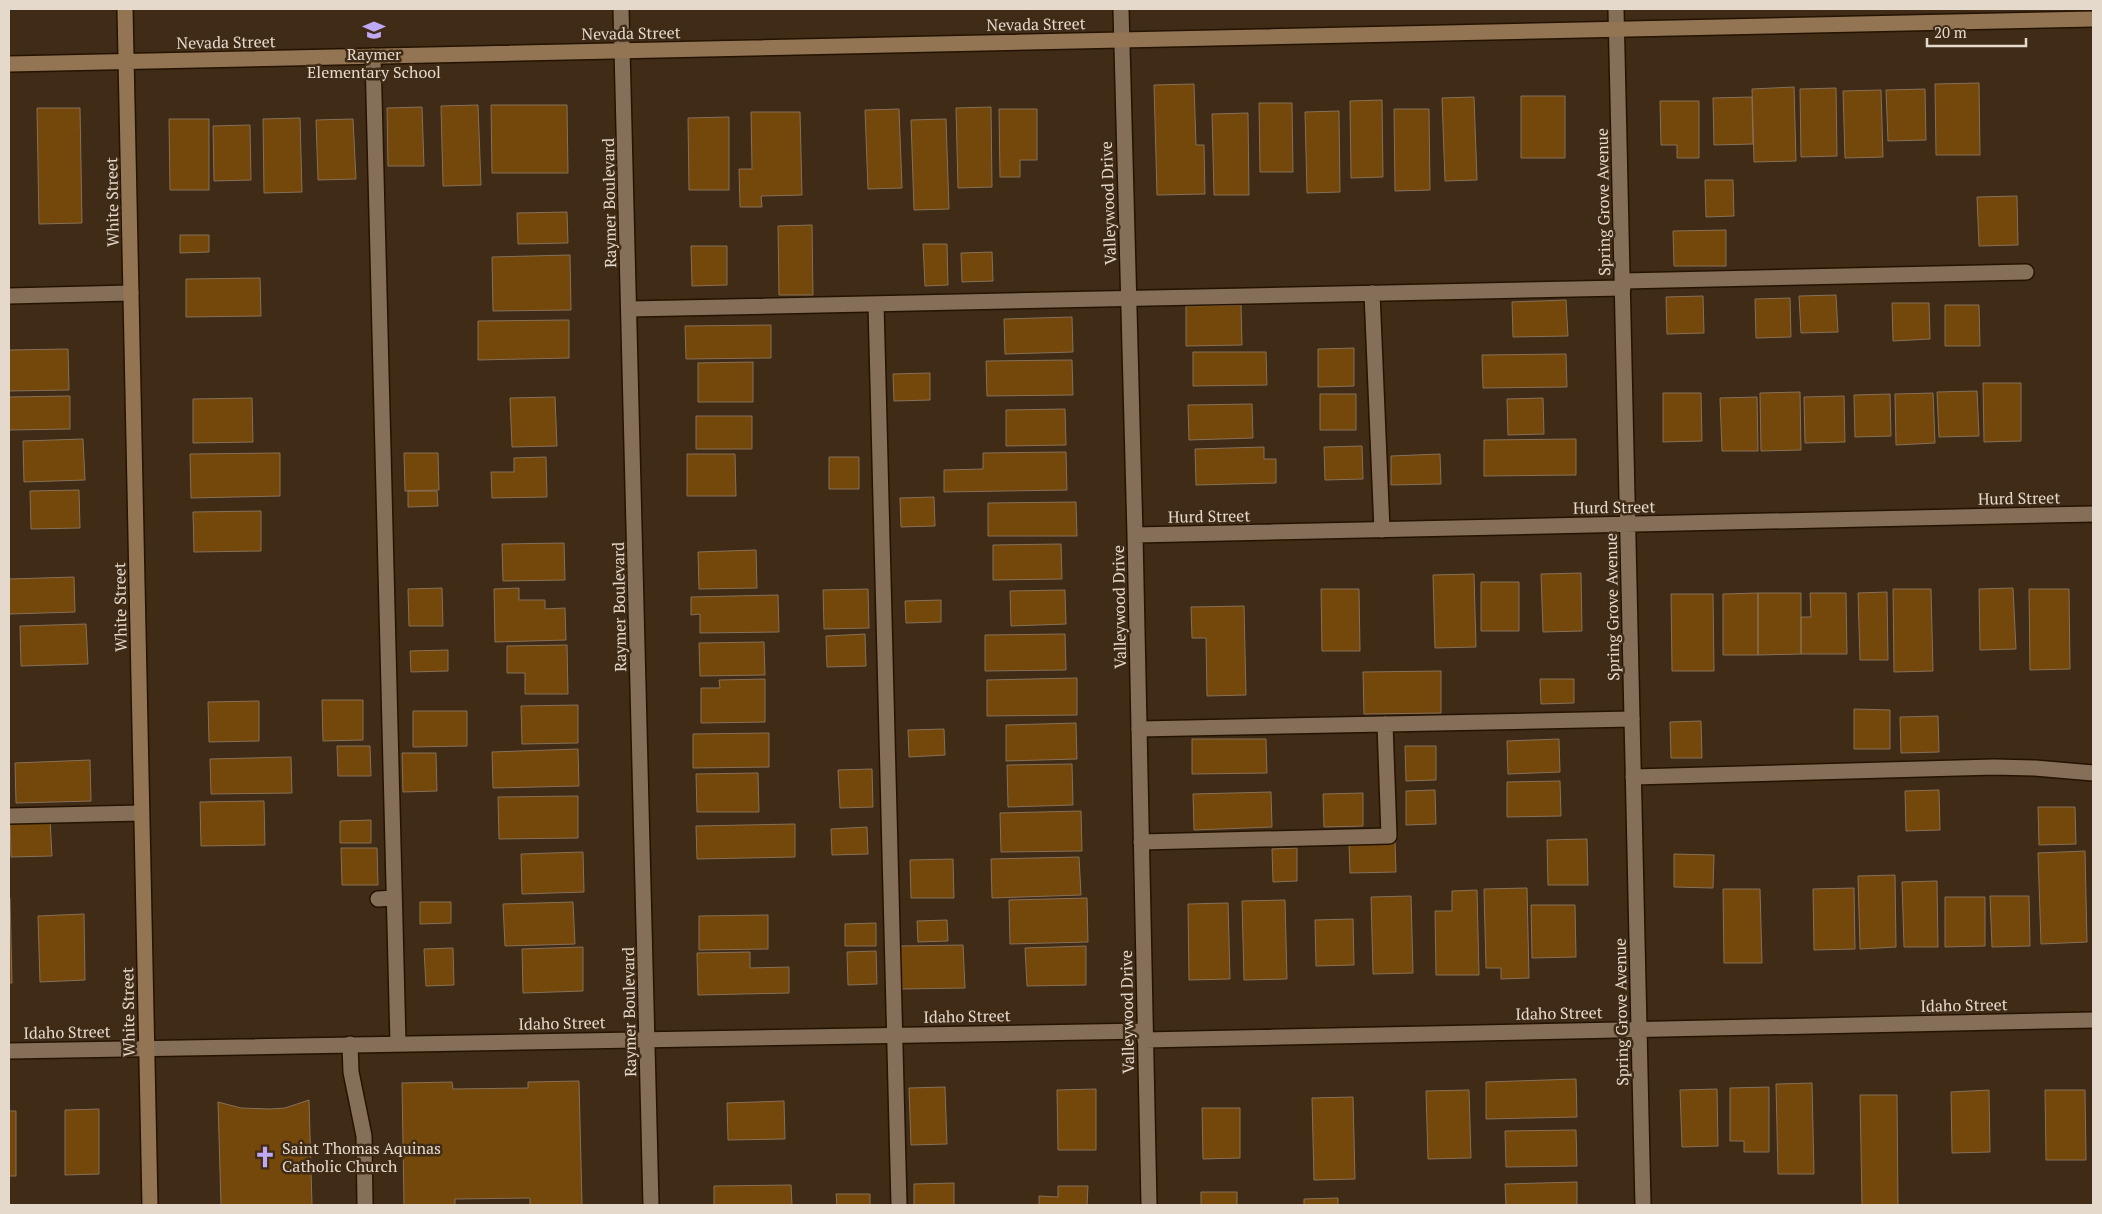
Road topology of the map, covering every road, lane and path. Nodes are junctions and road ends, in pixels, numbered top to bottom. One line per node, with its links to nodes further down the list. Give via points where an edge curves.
1 (125, 9): 10 (street, White Street)
2 (621, 9): 8 (street, Raymer Boulevard)
3 (1121, 9): 7 (street, Valleywood Drive)
4 (1616, 9): 6 (street, Spring Grove Avenue)
5 (2093, 19): 6 (street, Nevada Street)
6 (1617, 29): 7 (street, Nevada Street); 13 (street, Spring Grove Avenue)
7 (1122, 40): 8 (street, Nevada Street); 17 (street, Valleywood Drive)
8 (622, 51): 9 (street, Nevada Street); 19 (street, Raymer Boulevard)
9 (373, 56): 10 (street, Nevada Street); 32 (street)
10 (126, 62): 11 (street, Nevada Street); 14 (street, White Street)
11 (9, 64)
12 (2026, 272): 13 (street)
13 (1623, 284): 15 (street); 21 (street, Spring Grove Avenue)
14 (131, 293): 16 (street); 29 (street, White Street)
15 (1372, 293): 17 (street); 22 (street)
16 (9, 296)
17 (1129, 298): 18 (street); 23 (street, Valleywood Drive)
18 (876, 304): 19 (street); 36 (street)
19 (629, 309): 38 (street, Raymer Boulevard)
20 (2093, 514): 21 (street, Hurd Street)
21 (1628, 524): 22 (street, Hurd Street); 24 (street, Spring Grove Avenue)
22 (1382, 530): 23 (street, Hurd Street)
23 (1135, 535): 26 (street, Valleywood Drive)
24 (1632, 719): 25 (street); 28 (street, Spring Grove Avenue)
25 (1385, 724): 26 (street); 31 (street, via 1389,836)
26 (1139, 729): 31 (street, Valleywood Drive)
27 (2093, 773): 28 (street, via 1994,767)
28 (1633, 777): 35 (street, Spring Grove Avenue)
29 (141, 813): 30 (street); 41 (street, White Street)
30 (9, 816)
31 (1141, 842): 37 (street, Valleywood Drive)
32 (394, 898): 33 (street); 39 (street)
33 (378, 899)
34 (2093, 1020): 35 (street, Idaho Street)
35 (1639, 1029): 37 (street, Idaho Street); 48 (street, Spring Grove Avenue)
36 (894, 1034): 37 (street, Idaho Street); 38 (street, Idaho Street); 46 (street)
37 (1145, 1035): 47 (street, Valleywood Drive)
38 (647, 1039): 39 (street, Idaho Street); 45 (street, Raymer Boulevard)
39 (398, 1043): 40 (street, Idaho Street)
40 (350, 1044): 41 (street, Idaho Street); 44 (street, via 351,1072 364,1136)
41 (146, 1048): 42 (street, Idaho Street); 43 (street, White Street)
42 (9, 1051)
43 (150, 1205)
44 (365, 1205)
45 (651, 1205)
46 (899, 1205)
47 (1149, 1205)
48 (1642, 1205)

